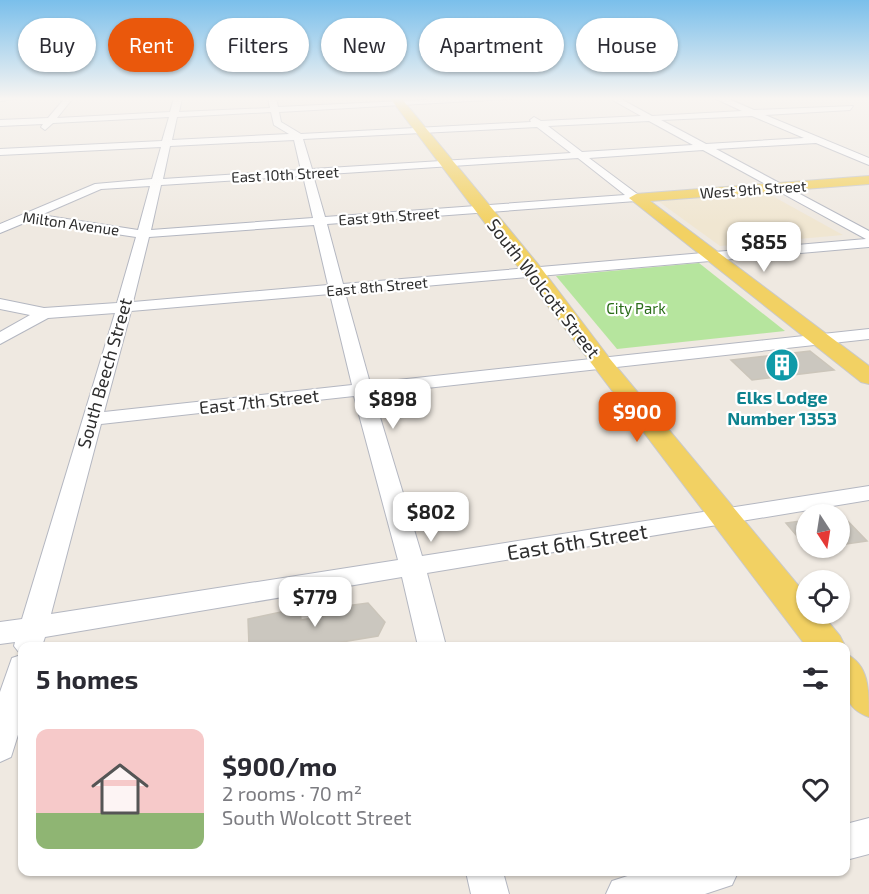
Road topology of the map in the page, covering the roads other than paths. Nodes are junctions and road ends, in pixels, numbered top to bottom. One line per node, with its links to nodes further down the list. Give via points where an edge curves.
1 (167, 140): 8 (street, South Beech Street)
2 (237, 140): 8 (street)
3 (299, 140): 16 (street)
4 (429, 140): 14 (main road, South Wolcott Street)
5 (560, 140): 12 (street)
6 (689, 140): 10 (street)
7 (817, 140): 10 (street, East 10th Street); 13 (street)
8 (166, 144): 9 (street); 18 (street, South Beech Street)
9 (31, 148): 11 (street); 15 (street)
10 (704, 148): 12 (street, East 10th Street); 19 (street)
11 (0, 152)
12 (579, 155): 14 (street, East 10th Street); 20 (street)
13 (869, 162)
14 (446, 163): 16 (street, East 10th Street); 21 (main road, South Wolcott Street)
15 (0, 164)
16 (306, 172): 18 (street, East 10th Street); 24 (street)
17 (869, 180): 19 (main road, West 9th Street)
18 (156, 183): 23 (street, East 10th Street, via 99,186); 26 (street, South Beech Street)
19 (775, 187): 20 (main road, West 9th Street); 27 (street)
20 (636, 198): 21 (street, East 9th Street); 29 (main road)
21 (484, 210): 24 (street, East 9th Street); 30 (main road, South Wolcott Street)
22 (0, 213): 23 (street, Milton Avenue)
23 (27, 216): 25 (street, East 10th Street); 26 (street, Milton Avenue)
24 (321, 221): 26 (street, East 9th Street); 31 (street)
25 (0, 229)
26 (142, 234): 33 (street, South Beech Street)
27 (869, 236)
28 (869, 243): 29 (street, East 8th Street)
29 (710, 255): 30 (street, East 8th Street); 37 (main road)
30 (534, 272): 31 (street, East 8th Street); 38 (main road, South Wolcott Street)
31 (337, 290): 33 (street, East 8th Street); 40 (street)
32 (0, 304): 34 (street)
33 (124, 308): 34 (street, East 8th Street); 41 (street, South Beech Street)
34 (44, 313): 36 (street)
35 (869, 334): 37 (street, East 7th Street)
36 (0, 339)
37 (820, 340): 38 (street, East 7th Street); 39 (main road)
38 (602, 364): 40 (street, East 7th Street); 43 (main road, South Wolcott Street)
39 (869, 376)
40 (362, 389): 41 (street, East 7th Street); 44 (street)
41 (91, 419): 46 (street, South Beech Street)
42 (869, 493): 43 (street, East 6th Street)
43 (723, 516): 44 (street, East 6th Street); 48 (main road, South Wolcott Street)
44 (413, 568): 46 (street, East 6th Street); 47 (street)
45 (0, 633): 46 (street, East 6th Street)
46 (31, 637)
47 (431, 642)
48 (824, 642)
49 (850, 675): 51 (main road)
50 (18, 682): 52 (street)
51 (869, 700)
52 (0, 747)
53 (869, 836): 54 (street)
54 (850, 841)
55 (486, 876): 57 (street)
56 (702, 876): 58 (street)
57 (490, 894)
58 (625, 894)

